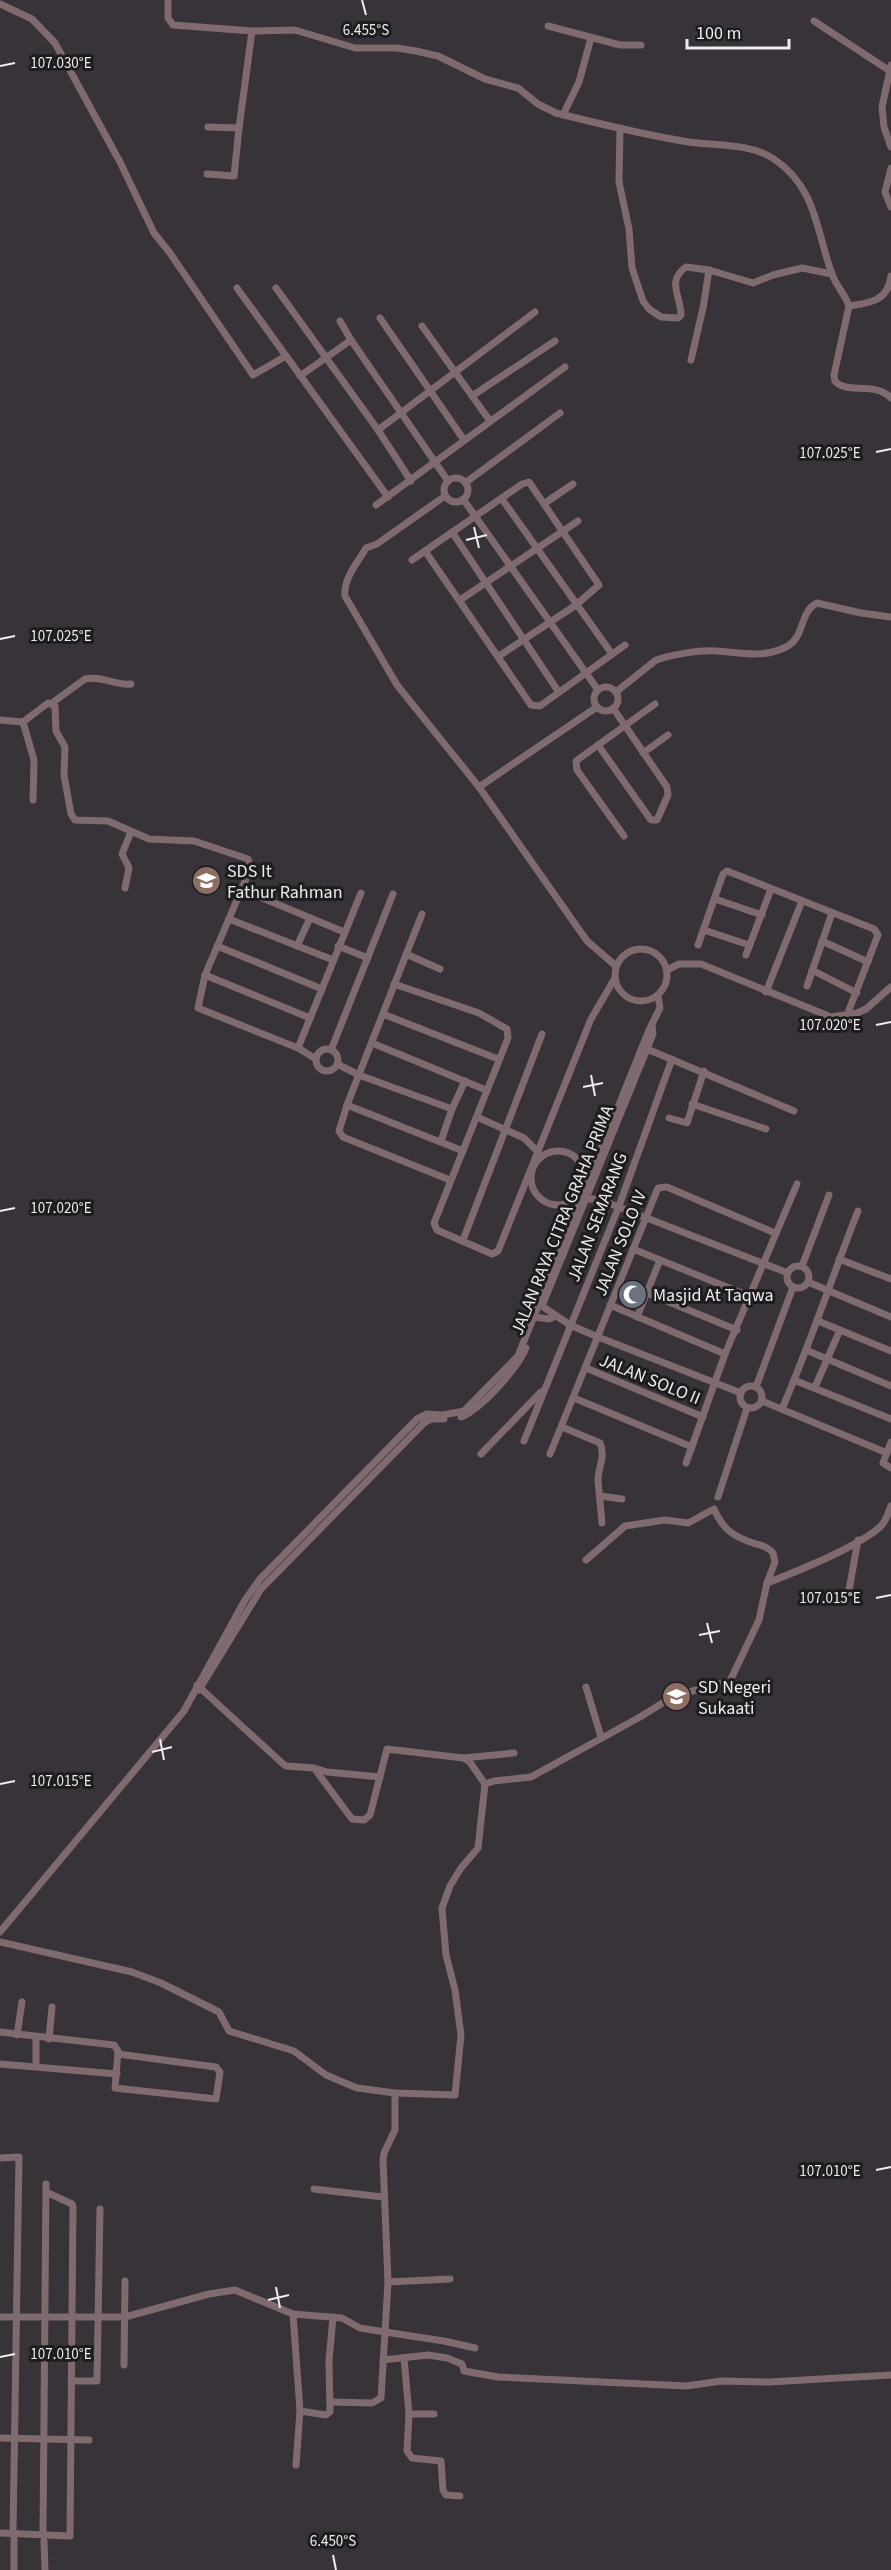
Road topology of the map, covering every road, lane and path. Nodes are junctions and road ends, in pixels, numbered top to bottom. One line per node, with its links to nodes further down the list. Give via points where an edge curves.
1 (168, 0): 5 (street, via 168,18 173,25)
2 (0, 4): 31 (street, via 32,19 55,43 154,233 253,375)
3 (814, 21): 8 (street)
4 (548, 27): 6 (street)
5 (252, 32): 9 (street, via 296,30 355,48 397,48 438,56 485,79 519,88 538,104); 11 (street)
6 (591, 38): 7 (street); 9 (street, via 579,82)
7 (641, 45)
8 (890, 68): 13 (street, via 882,107)
9 (563, 115): 12 (street)
10 (208, 127): 11 (street)
11 (239, 128): 16 (street, via 234,176)
12 (620, 128): 18 (street, via 619,189 629,229 632,268 643,301 656,315 678,318 681,312 675,284 680,272 690,266); 19 (street, via 749,149 774,158 797,182 810,204)
13 (889, 135): 14 (street)
14 (891, 147)
15 (891, 168): 17 (street, via 885,192)
16 (207, 174)
17 (891, 207)
18 (709, 270): 19 (street, via 753,283 802,268); 33 (street)
19 (832, 274): 24 (street)
20 (891, 276): 21 (street)
21 (891, 281): 24 (street, via 879,300)
22 (237, 288): 31 (street)
23 (276, 288): 32 (street)
24 (849, 306): 39 (street, via 835,381 843,387 879,390)
25 (535, 312): 35 (street)
26 (380, 318): 37 (street)
27 (340, 321): 29 (street)
28 (422, 326): 35 (street)
29 (351, 340): 32 (street); 40 (street)
30 (555, 341): 38 (street)
31 (286, 356): 36 (street)
32 (326, 357): 36 (street); 43 (street)
33 (691, 360)
34 (565, 367): 42 (street)
35 (454, 371): 37 (street); 38 (street)
36 (300, 376): 51 (street)
37 (429, 389): 40 (street); 44 (street)
38 (472, 396): 42 (street)
39 (891, 398)
40 (402, 411): 43 (street); 45 (street)
41 (560, 413): 48 (street)
42 (490, 421): 44 (street)
43 (378, 430): 46 (street)
44 (464, 440): 45 (street)
45 (437, 462): 46 (street); 47 (street)
46 (411, 481): 51 (street)
47 (448, 481): 48 (street, via 460,479); 50 (street)
48 (465, 483): 52 (street)
49 (573, 484): 54 (street)
50 (445, 496): 52 (street, via 450,501); 88 (street, via 366,548 344,589 397,685)
51 (388, 497): 55 (street)
52 (463, 499): 56 (street)
53 (502, 499): 54 (street, via 527,482); 56 (street); 60 (street)
54 (545, 503): 58 (street)
55 (376, 505)
56 (475, 516): 59 (street); 63 (street)
57 (578, 521): 58 (street)
58 (564, 531): 60 (street); 66 (street, via 599,584)
59 (452, 532): 61 (street); 64 (street)
60 (537, 549): 63 (street); 66 (street)
61 (425, 551): 62 (street); 65 (street)
62 (412, 560)
63 (512, 566): 64 (street); 68 (street)
64 (486, 585): 65 (street); 69 (street)
65 (460, 600): 72 (street)
66 (576, 605): 68 (street); 71 (street)
67 (891, 617): 77 (street, via 817,603 807,613 798,638 782,649 748,655 719,651 656,660)
68 (550, 622): 69 (street); 73 (street)
69 (522, 640): 72 (street); 76 (street)
70 (625, 645): 71 (street)
71 (612, 654): 73 (street)
72 (499, 656): 76 (street, via 531,705 540,706)
73 (586, 672): 75 (street); 76 (street)
74 (131, 684): 78 (street, via 92,677)
75 (598, 690): 77 (street, via 604,687); 80 (street, via 594,695)
76 (558, 691)
77 (616, 692): 81 (street, via 618,698)
78 (52, 703): 83 (street); 90 (street, via 56,709 56,731 65,747 64,775 71,816 78,821 108,821)
79 (655, 704): 84 (street)
80 (597, 707): 81 (street, via 608,711); 88 (street)
81 (613, 708): 84 (street)
82 (0, 720): 83 (street)
83 (23, 722): 89 (street, via 34,760)
84 (624, 726): 86 (street); 87 (street)
85 (668, 735): 87 (street)
86 (598, 745): 87 (street, via 654,821 668,790); 91 (street, via 577,759 576,766)
87 (643, 753)
88 (479, 788): 117 (street, via 587,941)
89 (33, 800)
90 (131, 832): 92 (street, via 122,854 129,868); 93 (street, via 149,838 194,841 248,859 250,867)
91 (624, 836)
92 (125, 888)
93 (242, 889): 102 (street); 103 (street)
94 (771, 889): 97 (street, via 727,871); 98 (street); 101 (street)
95 (360, 893): 105 (street)
96 (393, 894): 114 (street)
97 (715, 898): 101 (street); 104 (street)
98 (801, 901): 99 (street); 127 (street)
99 (832, 913): 106 (street); 116 (street, via 877,931)
100 (422, 914): 112 (street)
101 (762, 915): 108 (street)
102 (230, 918): 109 (street); 110 (street)
103 (310, 918): 105 (street); 110 (street)
104 (704, 930): 107 (street); 108 (street)
105 (344, 932): 111 (street)
106 (822, 941): 116 (street); 120 (street)
107 (698, 945)
108 (749, 945): 113 (street)
109 (217, 946): 121 (street); 126 (street)
110 (297, 946): 115 (street)
111 (338, 946): 114 (street); 115 (street)
112 (406, 954): 118 (street); 123 (street)
113 (746, 955)
114 (368, 958): 138 (street)
115 (333, 960): 126 (street)
116 (868, 962): 128 (street)
117 (616, 966): 119 (street, via 626,953 643,949 658,955); 122 (street)
118 (440, 969)
119 (667, 970): 127 (street, via 679,964 701,964); 129 (street, via 666,984)
120 (812, 970): 124 (street); 128 (street)
121 (205, 975): 132 (street); 136 (street, via 198,1008)
122 (615, 978): 129 (street, via 620,991 631,1000 645,1002); 156 (street, via 591,1019)
123 (394, 984): 131 (street); 140 (street, via 479,1013 504,1026 508,1038)
124 (807, 986)
125 (891, 987): 127 (street, via 866,1009 831,1017)
126 (322, 989): 132 (street)
127 (766, 992)
128 (857, 993): 130 (street)
129 (658, 996): 133 (street, via 660,1008)
130 (849, 1010)
131 (383, 1014): 135 (street); 140 (street)
132 (310, 1018): 136 (street)
133 (652, 1025): 137 (street, JALAN RAYA CITRA GRAHA PRIMA); 162 (street, JALAN RAYA CITRA GRAHA PRIMA)
134 (542, 1034): 154 (street)
135 (372, 1043): 144 (street); 145 (street)
136 (298, 1048): 139 (street)
137 (647, 1049): 141 (street); 162 (street, JALAN RAYA CITRA GRAHA PRIMA)
138 (331, 1050): 139 (street, via 319,1053); 142 (street)
139 (316, 1059): 142 (street, via 321,1070 333,1069)
140 (498, 1059): 146 (street)
141 (672, 1059): 143 (street); 167 (street, JALAN SEMARANG)
142 (337, 1064): 144 (street)
143 (704, 1071): 147 (street); 150 (street)
144 (359, 1075): 148 (street); 149 (street)
145 (465, 1081): 146 (street); 149 (street)
146 (486, 1090): 151 (street)
147 (692, 1104): 152 (street, via 687,1124); 153 (street)
148 (347, 1105): 157 (street); 161 (street, via 339,1131 343,1137)
149 (452, 1109): 157 (street)
150 (794, 1111)
151 (477, 1117): 154 (street); 158 (street)
152 (669, 1118)
153 (766, 1129)
154 (505, 1130): 155 (street); 171 (street)
155 (524, 1138): 156 (street); 159 (street)
156 (542, 1138): 159 (street)
157 (441, 1141): 158 (street)
158 (463, 1151): 161 (street)
159 (537, 1151): 160 (street)
160 (531, 1168): 165 (street, via 533,1187 548,1202 562,1204); 165 (street, via 548,1153 571,1154 585,1177); 171 (street, via 498,1251 490,1253)
161 (450, 1180): 171 (street, via 434,1228)
162 (588, 1184): 165 (street, JALAN RAYA CITRA GRAHA PRIMA); 166 (street)
163 (797, 1184): 170 (street)
164 (828, 1195): 176 (street)
165 (582, 1196): 166 (street); 184 (street, JALAN RAYA CITRA GRAHA PRIMA, via 555,1281)
166 (598, 1199): 167 (street)
167 (618, 1206): 169 (street); 191 (street, JALAN SEMARANG)
168 (858, 1211): 173 (street)
169 (646, 1216): 170 (street, JALAN SOLO IV, via 658,1188 665,1186); 172 (street, JALAN SOLO IV); 175 (street)
170 (775, 1233): 175 (street)
171 (463, 1240)
172 (633, 1249): 174 (street); 185 (street, JALAN SOLO IV)
173 (839, 1259): 178 (street); 181 (street)
174 (660, 1260): 182 (street); 183 (street)
175 (764, 1265): 177 (street); 183 (street)
176 (802, 1266): 177 (street); 179 (street, via 807,1270)
177 (788, 1273): 180 (street)
178 (891, 1279)
179 (808, 1282): 180 (street, via 804,1287); 181 (street)
180 (793, 1287): 204 (street)
181 (830, 1291): 188 (street); 190 (street)
182 (647, 1293): 187 (street); 192 (street)
183 (749, 1296): 192 (street)
184 (541, 1305): 186 (street); 189 (street, JALAN RAYA CITRA GRAHA PRIMA)
185 (610, 1305): 187 (street); 194 (street, JALAN SOLO IV)
186 (555, 1316): 189 (street); 191 (street)
187 (638, 1317): 197 (street)
188 (891, 1317)
189 (536, 1318): 231 (street, JALAN RAYA CITRA GRAHA PRIMA, via 522,1357 495,1388 467,1415 424,1423 248,1602)
190 (818, 1321): 193 (street); 195 (street)
191 (570, 1325): 194 (street); 201 (street, JALAN SEMARANG)
192 (736, 1330): 197 (street)
193 (840, 1330): 196 (street); 198 (street)
194 (598, 1337): 199 (street, JALAN SOLO IV); 202 (street)
195 (806, 1350): 198 (street); 200 (street)
196 (891, 1351)
197 (725, 1354): 202 (street)
198 (828, 1359): 203 (street); 205 (street)
199 (586, 1368): 207 (street, JALAN SOLO IV); 211 (street, JALAN SOLO II)
200 (794, 1380): 205 (street); 210 (street)
201 (546, 1385): 214 (street, JALAN SEMARANG); 218 (street, JALAN SEMARANG)
202 (715, 1385): 206 (street); 211 (street)
203 (891, 1386)
204 (756, 1387): 206 (street, via 745,1388); 208 (street)
205 (816, 1387): 212 (street)
206 (741, 1393): 209 (street)
207 (574, 1398): 213 (street, JALAN SOLO IV); 216 (street)
208 (762, 1401): 209 (street); 210 (street)
209 (747, 1408): 223 (street)
210 (782, 1409): 217 (street)
211 (704, 1417): 216 (street)
212 (891, 1419)
213 (562, 1427): 219 (street, JALAN SOLO IV); 222 (street, via 600,1443)
214 (524, 1441)
215 (891, 1442): 217 (street)
216 (692, 1447): 220 (street)
217 (887, 1453): 221 (street, via 883,1463)
218 (481, 1454)
219 (550, 1454)
220 (687, 1463)
221 (891, 1468)
222 (600, 1496): 224 (street); 226 (street)
223 (718, 1497)
224 (622, 1499)
225 (891, 1506): 227 (street, via 881,1526)
226 (602, 1523)
227 (858, 1540): 229 (street); 230 (street)
228 (586, 1560): 229 (street, via 625,1526 665,1520 688,1523 714,1509 730,1534 773,1553 775,1562)
229 (767, 1583): 233 (street, via 759,1620 734,1678 674,1696)
230 (848, 1596)
231 (200, 1686): 236 (street, via 286,1766); 239 (street, JALAN RAYA CITRA GRAHA PRIMA, via 163,1738)
232 (586, 1687): 233 (street)
233 (601, 1737): 238 (street, via 531,1777)
234 (513, 1753): 235 (street)
235 (463, 1758): 237 (street, via 387,1749); 238 (street)
236 (314, 1767): 237 (street); 237 (street, via 348,1815 358,1821 370,1815)
237 (380, 1777)
238 (485, 1784): 251 (street, via 478,1848 460,1868 442,1908 461,2035 457,2092 453,2096)
239 (0, 1932)
240 (0, 1942): 251 (street, via 132,1972 161,1983 219,2012 231,2032 294,2051 326,2075 357,2088)
241 (22, 2002): 244 (street)
242 (52, 2007): 246 (street)
243 (0, 2032): 244 (street)
244 (17, 2035): 245 (street)
245 (36, 2037): 246 (street); 249 (street)
246 (49, 2039): 247 (street, via 114,2045)
247 (118, 2054): 250 (street); 250 (street, via 216,2067 220,2072 216,2098 115,2088)
248 (0, 2064): 249 (street)
249 (36, 2066): 250 (street)
250 (117, 2074)
251 (395, 2093): 254 (street, via 395,2133 384,2155)
252 (0, 2158): 261 (street, via 20,2157)
253 (314, 2189): 254 (street)
254 (383, 2197): 258 (street)
255 (100, 2209): 266 (street)
256 (450, 2279): 258 (street)
257 (125, 2282): 263 (street)
258 (388, 2282): 267 (street)
259 (293, 2314): 263 (street, via 235,2290); 264 (street); 275 (street)
260 (0, 2317): 261 (street)
261 (17, 2317): 265 (street); 279 (street)
262 (71, 2317): 265 (street); 265 (street, via 73,2205 46,2188); 266 (street); 273 (street)
263 (124, 2317): 266 (street); 271 (street)
264 (333, 2317): 267 (street, via 360,2328); 274 (street)
265 (45, 2318): 280 (street)
266 (98, 2318): 273 (street, via 97,2381)
267 (385, 2332): 268 (street); 270 (street)
268 (475, 2349)
269 (404, 2358): 270 (street); 272 (street, via 436,2356 462,2364 464,2371 488,2376 617,2384 686,2386 722,2381); 276 (street)
270 (383, 2360): 274 (street, via 379,2400)
271 (124, 2365)
272 (891, 2375)
273 (71, 2381): 281 (street)
274 (331, 2403): 275 (street, via 328,2414)
275 (300, 2411): 283 (street)
276 (409, 2414): 277 (street); 284 (street, via 408,2454 412,2458 441,2461 443,2490 446,2495)
277 (434, 2414)
278 (0, 2438): 279 (street)
279 (16, 2438): 280 (street); 286 (street)
280 (44, 2439): 281 (street); 287 (street)
281 (71, 2439): 282 (street); 287 (street, via 70,2536)
282 (89, 2440)
283 (296, 2465)
284 (460, 2496)
285 (0, 2533): 286 (street)
286 (14, 2536): 287 (street); 288 (street)
287 (44, 2538): 289 (street)
288 (14, 2570)
289 (45, 2570)

